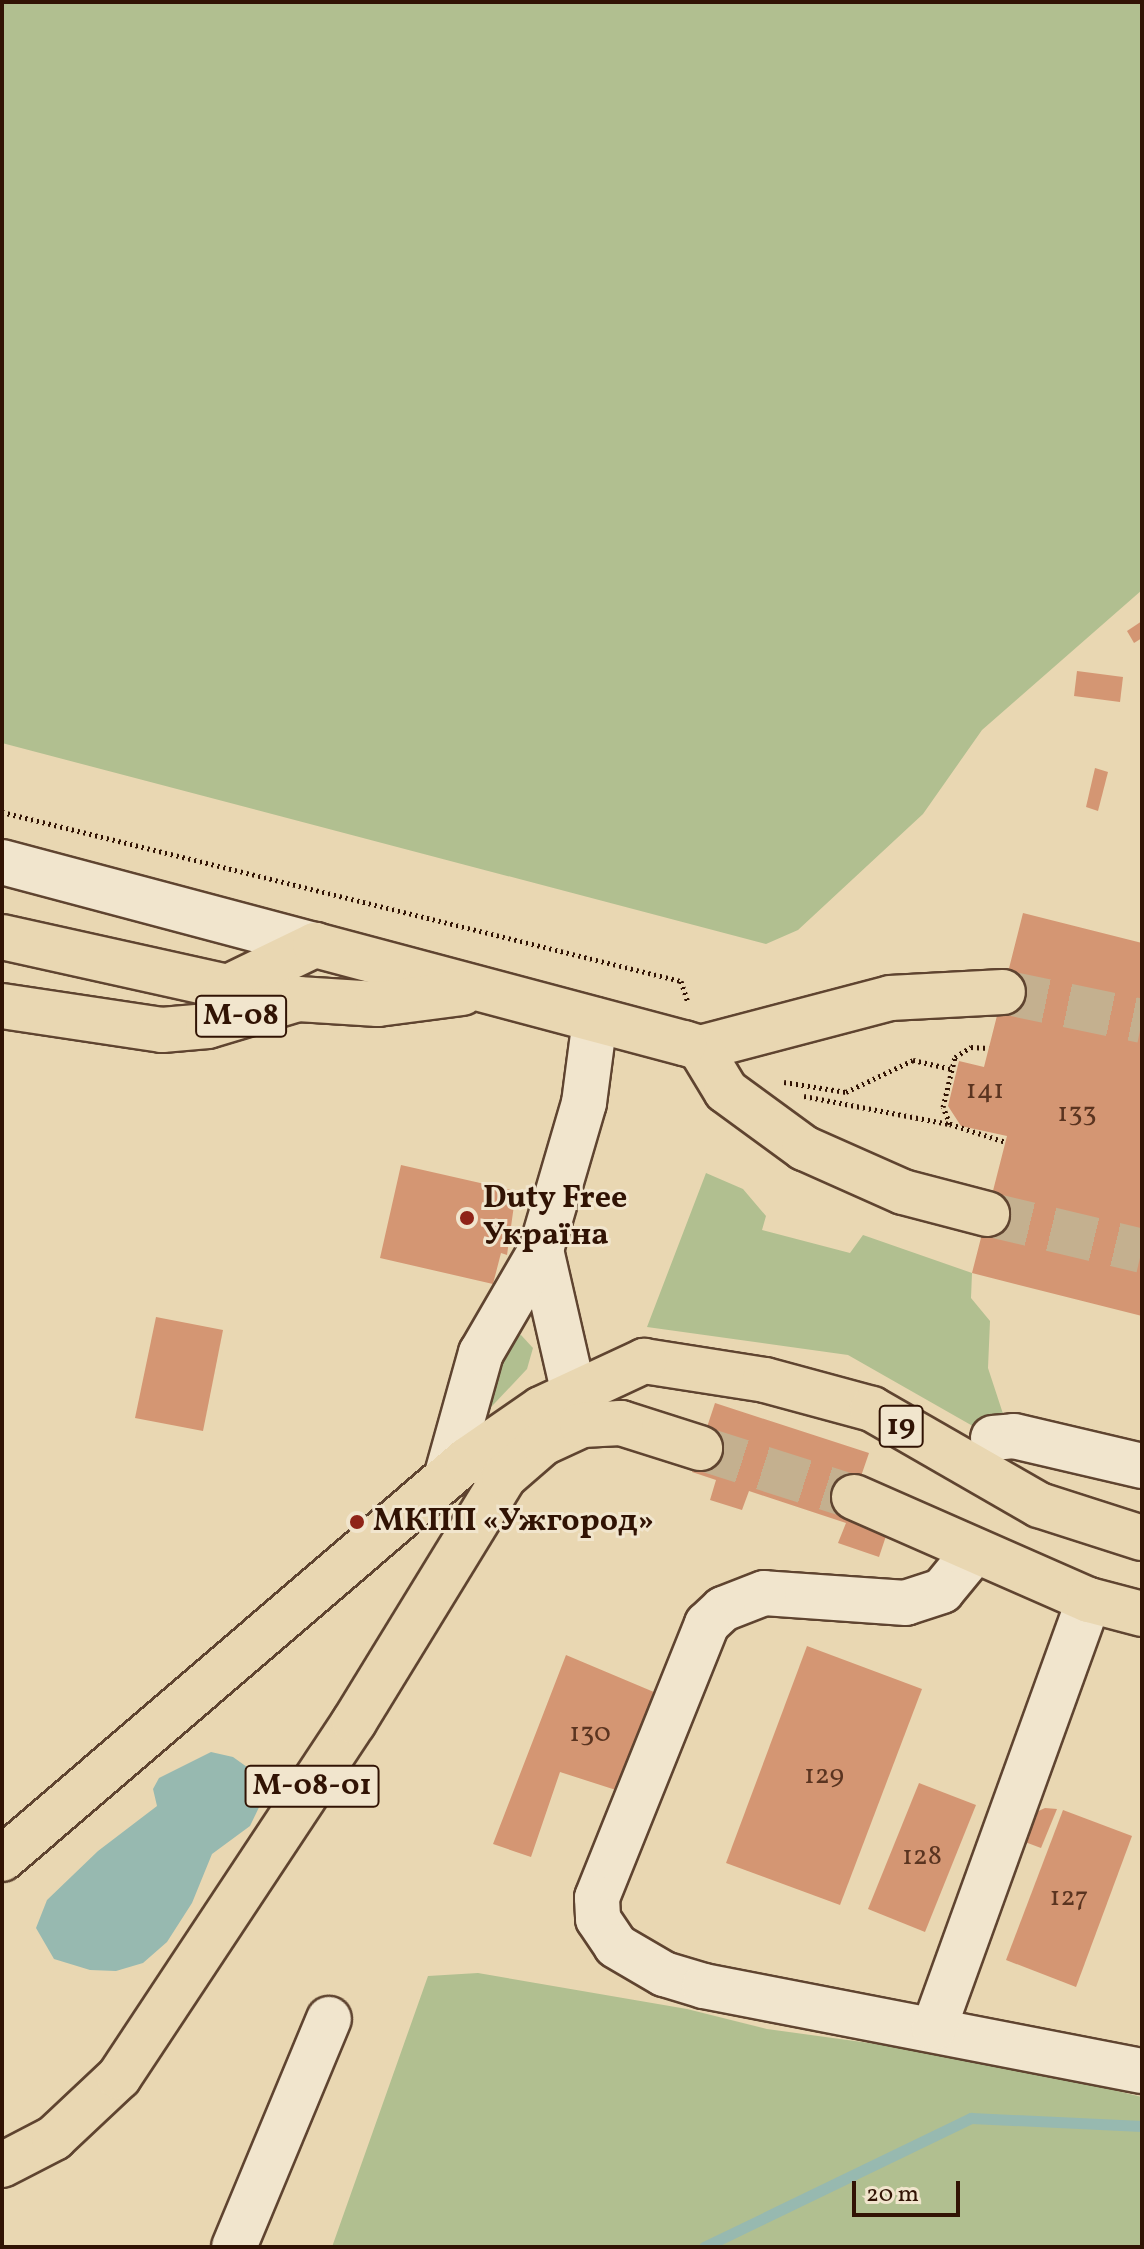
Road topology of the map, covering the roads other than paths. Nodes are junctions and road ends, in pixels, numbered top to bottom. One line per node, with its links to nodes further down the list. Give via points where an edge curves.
1 (2, 862): 3 (street)
2 (2, 937): 3 (main road, М-08, via 228,987)
3 (315, 945): 4 (main road, М-08)
4 (481, 990): 6 (main road, М-08, via 378,1004 298,999 208,1026 162,1030); 7 (main road, М-08)
5 (1003, 992): 8 (main road, via 890,998)
6 (2, 1006)
7 (595, 1020): 8 (main road, М-08); 10 (street, via 584,1103)
8 (692, 1046): 9 (main road, via 726,1091 804,1148 903,1192)
9 (987, 1214)
10 (541, 1250): 11 (street); 15 (street, via 481,1353)
11 (574, 1394): 15 (main road, via 541,1409); 17 (main road, 19, via 644,1361 765,1380 872,1409 1039,1505)
12 (993, 1438): 14 (street, via 1014,1436)
13 (700, 1448): 25 (main road, М-08-01, via 621,1423 582,1425 543,1443 504,1477 354,1722 119,2077 54,2138)
14 (1142, 1466)
15 (446, 1478): 21 (main road)
16 (854, 1497): 18 (main road)
17 (1142, 1538)
18 (974, 1552): 19 (main road); 23 (street, via 942,1591 906,1603 764,1593 715,1616 696,1644 597,1898 598,1919 616,1946 664,1974)
19 (1089, 1600): 20 (main road); 23 (street)
20 (1142, 1614)
21 (2, 1859)
22 (329, 2019): 26 (street)
23 (934, 2028): 24 (street)
24 (1142, 2071)
25 (2, 2165)
26 (234, 2247)

